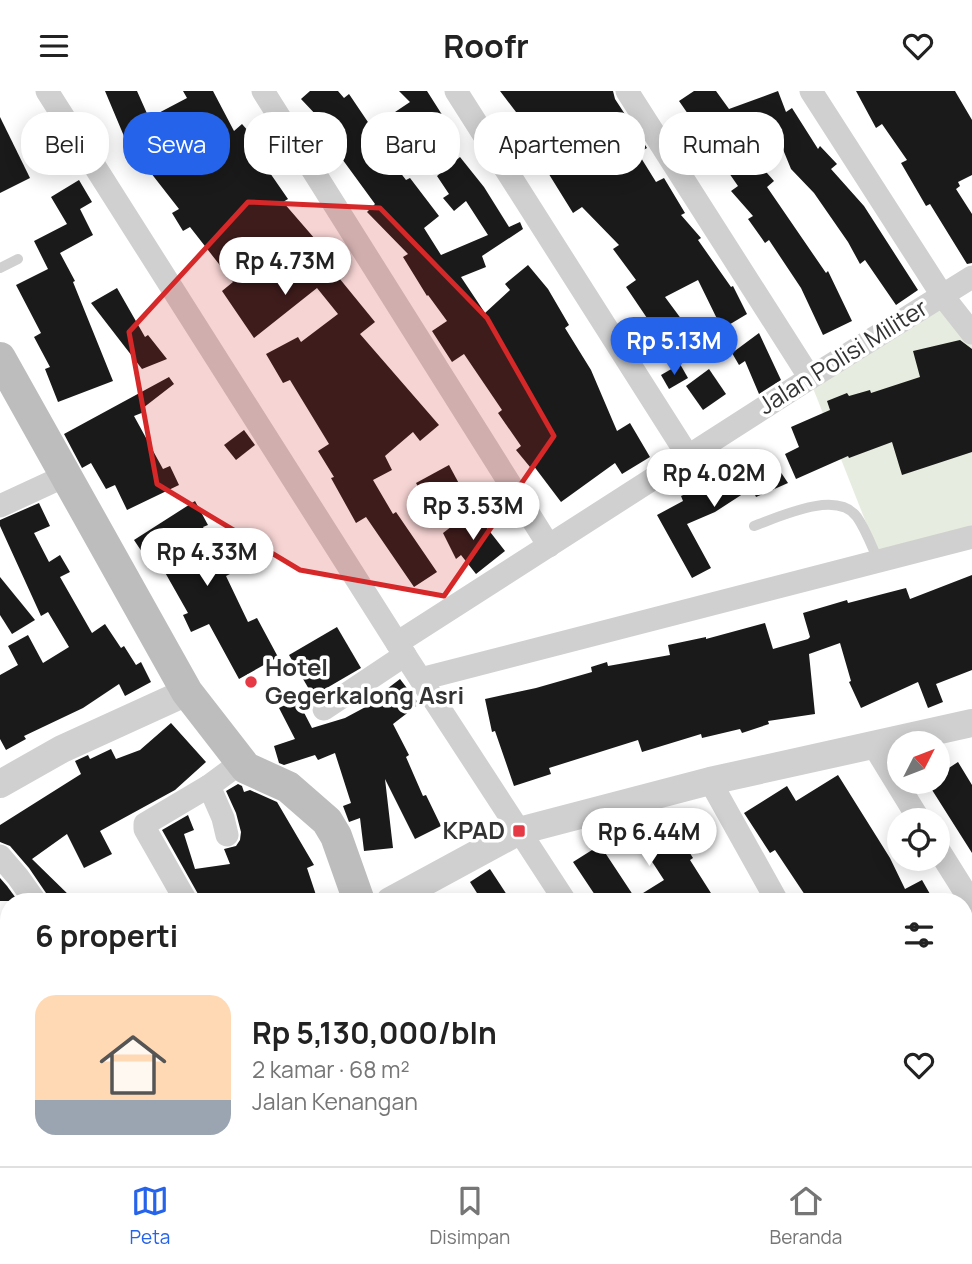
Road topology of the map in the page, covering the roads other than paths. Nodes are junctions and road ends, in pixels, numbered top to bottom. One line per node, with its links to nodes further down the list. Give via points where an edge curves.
1 (47, 91): 20 (street)
2 (263, 91): 18 (street)
3 (456, 91): 13 (street)
4 (627, 91): 12 (street)
5 (811, 91): 9 (street)
6 (19, 259): 7 (lane)
7 (0, 268)
8 (972, 277): 9 (street, Jalan Polisi Militer)
9 (942, 295): 10 (street); 12 (street, Jalan Polisi Militer)
10 (972, 333)
11 (0, 358): 14 (main road)
12 (810, 378): 13 (street, Jalan Polisi Militer)
13 (688, 456): 18 (street, Jalan Polisi Militer)
14 (67, 475): 15 (street); 22 (main road)
15 (0, 506)
16 (754, 527): 19 (lane, via 811,506 839,505 857,517)
17 (972, 537): 19 (street)
18 (549, 546): 20 (street, Jalan Polisi Militer)
19 (879, 562): 21 (street)
20 (401, 649): 21 (street); 23 (street, Jalan Polisi Militer)
21 (421, 679): 31 (street)
22 (187, 692): 26 (main road); 28 (street, via 62,749)
23 (324, 709)
24 (972, 723): 25 (street)
25 (874, 746): 27 (street); 30 (street)
26 (240, 763): 29 (street); 37 (main road, via 288,787 327,821 337,836)
27 (710, 781): 31 (street); 40 (street)
28 (0, 784)
29 (209, 786): 32 (street); 36 (street, via 145,827)
30 (912, 808)
31 (519, 831): 38 (street); 39 (street)
32 (227, 835)
33 (0, 856): 35 (street)
34 (950, 868): 41 (street)
35 (29, 893)
36 (182, 893)
37 (356, 893)
38 (405, 893)
39 (560, 893)
40 (773, 893)
41 (966, 893)

